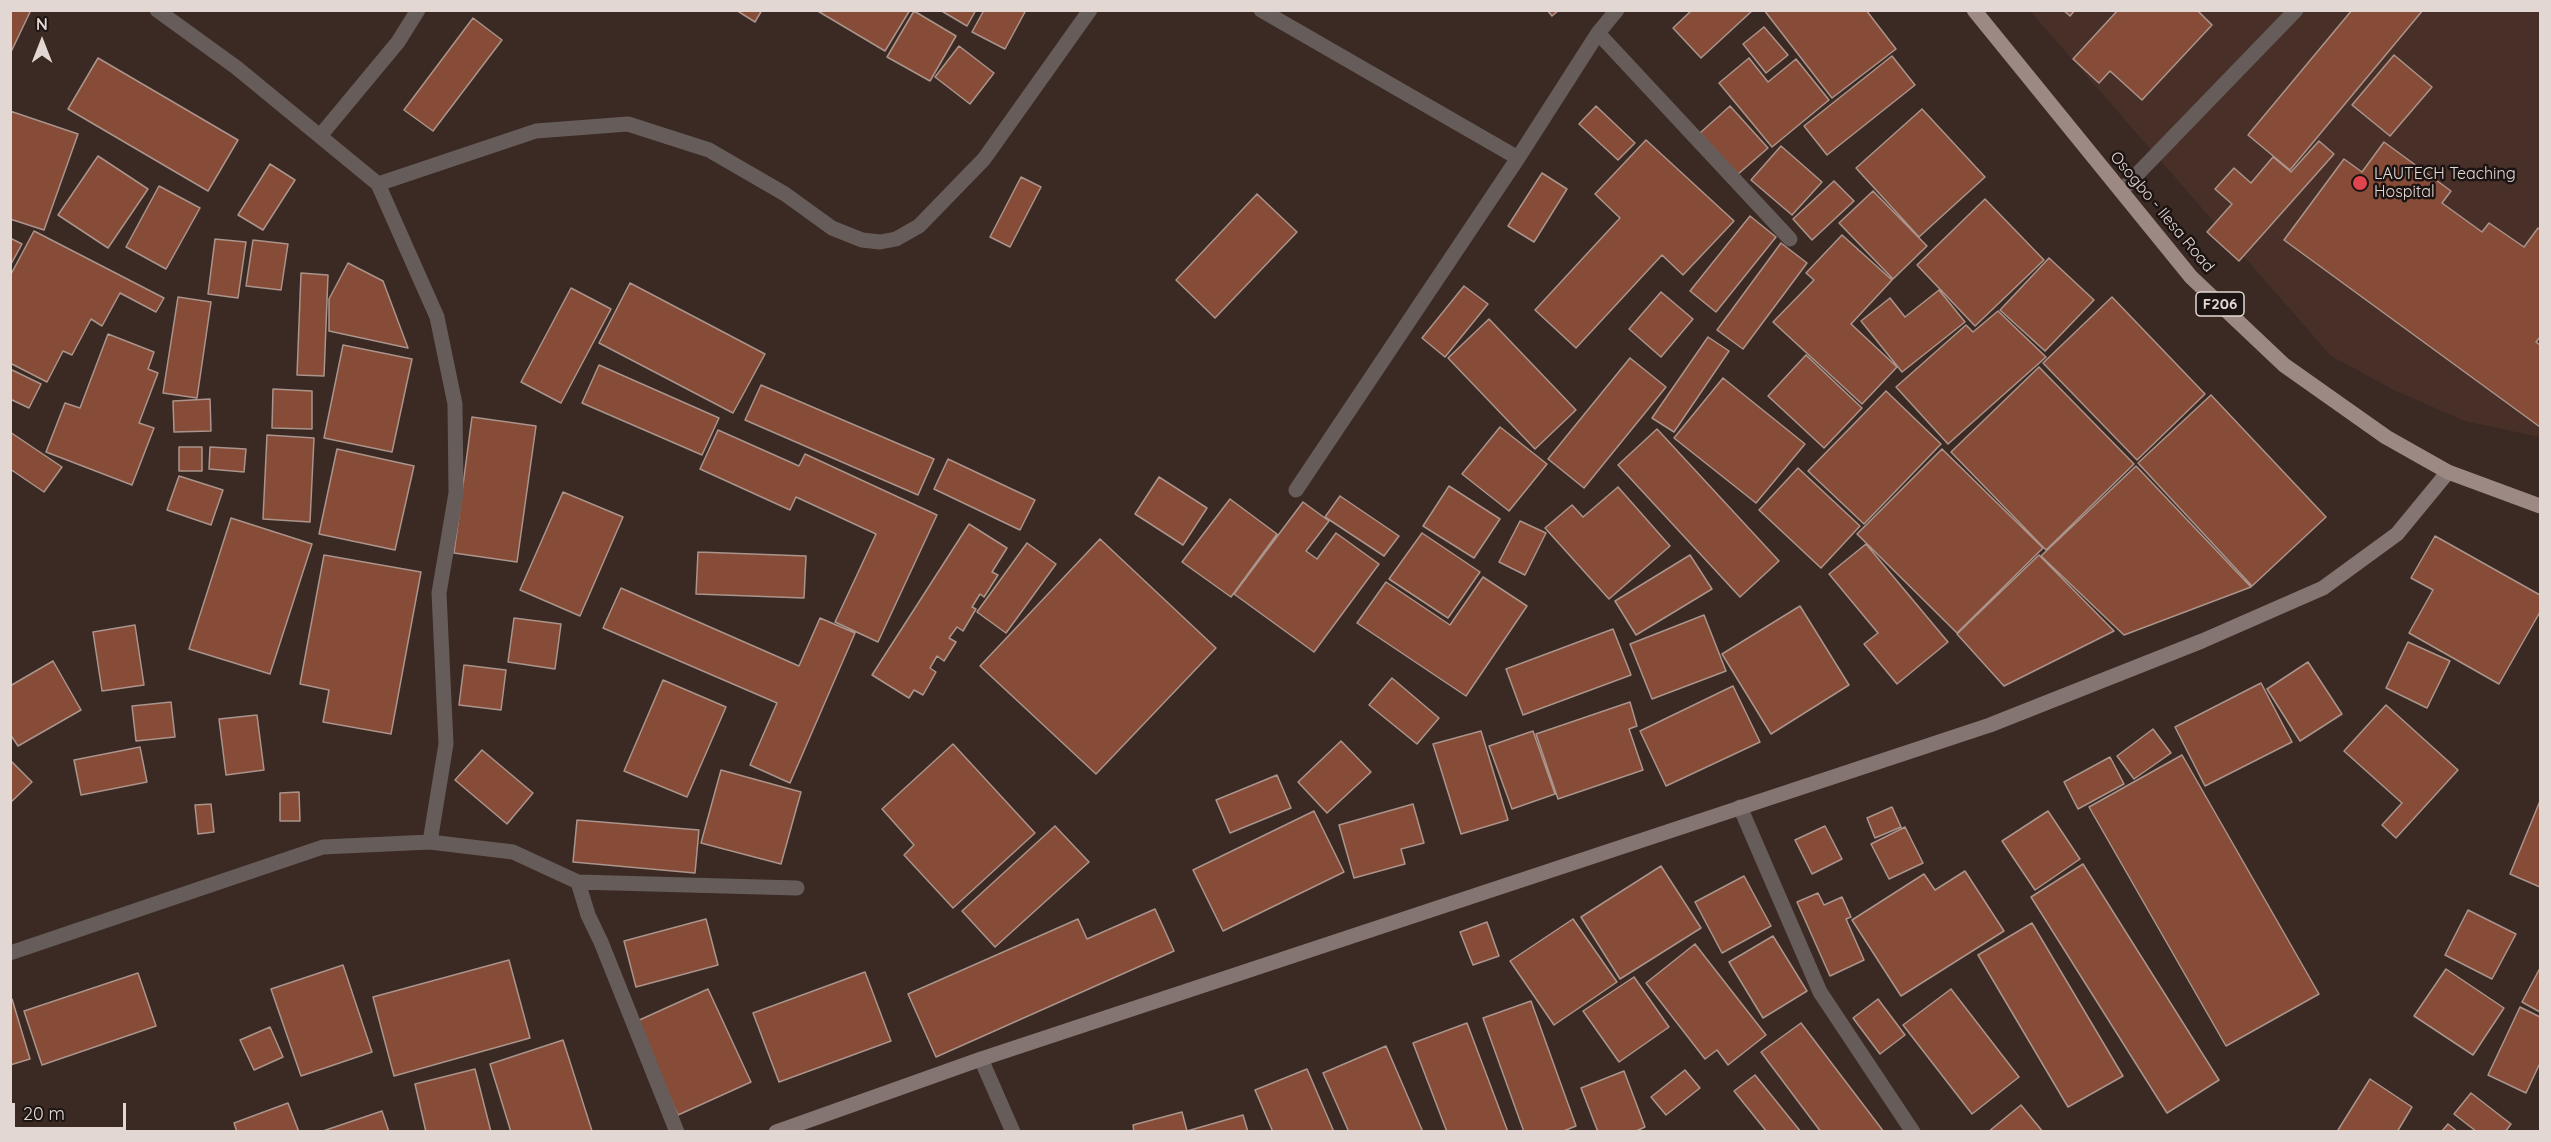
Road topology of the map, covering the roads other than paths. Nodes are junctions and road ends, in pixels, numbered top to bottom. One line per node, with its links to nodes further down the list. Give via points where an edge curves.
1 (157, 10): 9 (street, via 237,68)
2 (418, 10): 9 (street, via 398,42)
3 (1090, 10): 11 (street, via 984,159 920,226 896,239 862,240 832,228 785,194 709,150 628,124 536,131)
4 (1262, 10): 10 (street)
5 (1617, 10): 8 (street)
6 (1974, 10): 12 (main road, Osogbo - Ilesa Road / F206)
7 (2296, 10): 12 (street)
8 (1598, 33): 10 (street); 13 (street)
9 (320, 136): 11 (street)
10 (1518, 158): 15 (street)
11 (378, 184): 18 (street, via 437,317 455,404 456,493 439,593 446,744)
12 (2121, 191): 14 (main road, Osogbo - Ilesa Road / F206, via 2191,277 2284,365 2386,437)
13 (1790, 238)
14 (2448, 472): 16 (main road, Osogbo - Ilesa Road / F206); 17 (street, via 2397,534 2322,588 2202,641 1990,725)
15 (1296, 490)
16 (2541, 506)
17 (1740, 807): 22 (street); 26 (street, via 1820,992)
18 (430, 842): 19 (street, via 513,852); 21 (street, via 323,847)
19 (578, 882): 20 (street); 23 (street)
20 (797, 888)
21 (10, 952)
22 (981, 1059): 24 (street); 25 (street)
23 (677, 1131)
24 (776, 1131)
25 (1013, 1131)
26 (1912, 1131)

